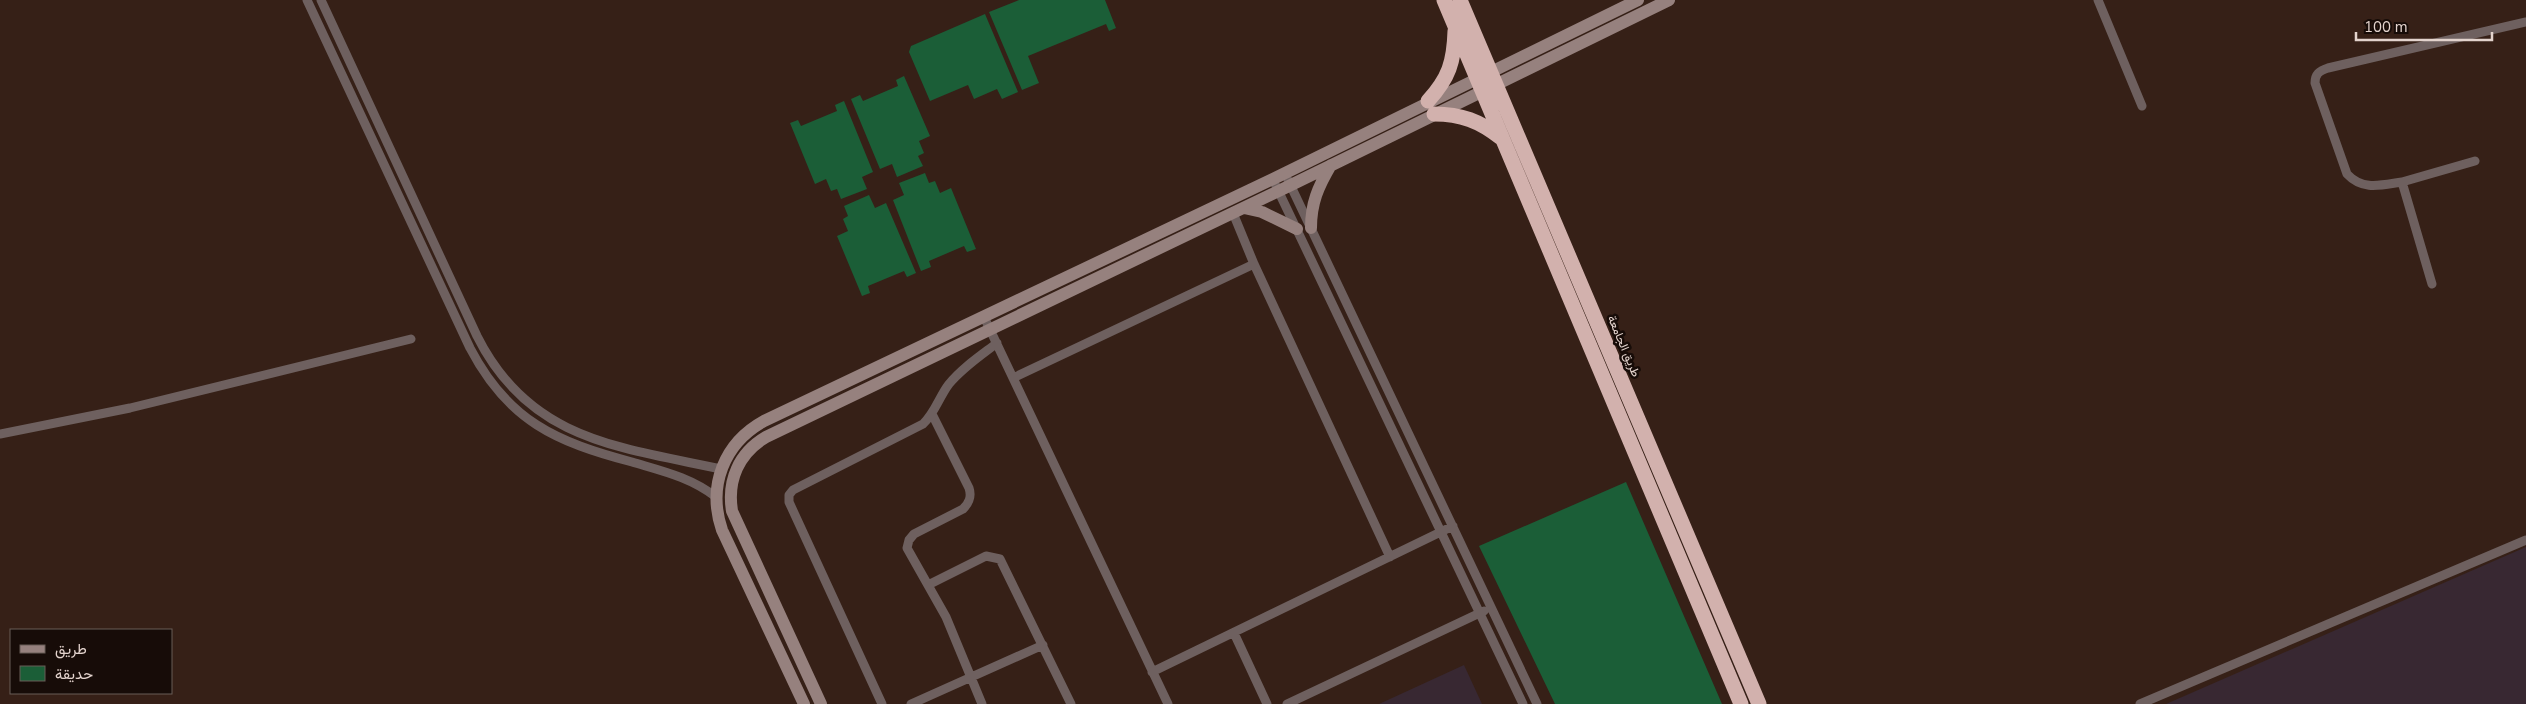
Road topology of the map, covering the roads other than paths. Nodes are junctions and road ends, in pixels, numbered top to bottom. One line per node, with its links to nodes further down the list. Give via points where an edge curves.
1 (307, 0): 40 (street, via 470,348 494,386 526,418 564,441 680,476)
2 (321, 0): 37 (street, via 477,336 505,382 544,416 580,434)
3 (1444, 0): 9 (highway)
4 (1460, 0): 10 (highway, طريق الجامعة)
5 (1638, 0): 10 (street)
6 (1669, 0): 10 (street)
7 (2098, 0): 12 (street)
8 (2526, 22): 18 (street, via 2318,73 2315,83 2347,174 2364,186)
9 (1455, 27): 11 (highway); 13 (highway, via 1455,48 1448,75)
10 (1493, 78): 11 (street); 22 (highway, طريق الجامعة)
11 (1479, 84): 13 (street); 14 (highway)
12 (2142, 106)
13 (1431, 108): 14 (highway, via 1476,121); 16 (street); 17 (street)
14 (1502, 139): 25 (highway)
15 (2475, 161): 18 (street)
16 (1331, 166): 19 (street); 23 (street, via 1315,195)
17 (1279, 176): 19 (street); 20 (street); 28 (street)
18 (2402, 182): 27 (street)
19 (1291, 186): 20 (street); 23 (street)
20 (1279, 191): 21 (street); 24 (street)
21 (1239, 210): 24 (street, via 1262,212); 26 (street); 29 (street)
22 (1557, 227): 25 (highway); 38 (highway, طريق الجامعة)
23 (1311, 228): 42 (street)
24 (1297, 229): 43 (street)
25 (1543, 234): 41 (highway)
26 (1254, 264): 32 (street); 45 (street)
27 (2432, 284)
28 (984, 317): 29 (street); 35 (street, via 764,421)
29 (990, 329): 31 (street); 36 (street, via 766,437)
30 (411, 340): 34 (street, via 139,406)
31 (997, 343): 32 (street); 33 (street, via 954,378)
32 (1013, 378): 51 (street)
33 (932, 414): 46 (street, via 970,496 963,509 917,532 908,540 908,552); 55 (street, via 917,428 793,490 789,495)
34 (0, 434)
35 (735, 444): 36 (street); 37 (street)
36 (746, 454): 39 (street, via 734,473)
37 (721, 469): 40 (street)
38 (1668, 491): 41 (highway); 65 (highway, طريق الجامعة)
39 (730, 496): 40 (street); 54 (street, via 736,524)
40 (716, 497): 53 (street, via 722,530)
41 (1654, 498): 64 (highway)
42 (1453, 526): 43 (street); 47 (street)
43 (1441, 532): 45 (street); 48 (street)
44 (2526, 540): 66 (street)
45 (1390, 557): 49 (street)
46 (928, 585): 50 (street, via 982,557 997,557); 52 (street)
47 (1492, 608): 48 (street); 63 (street)
48 (1480, 613): 61 (street); 62 (street)
49 (1234, 632): 51 (street); 60 (street)
50 (1043, 645): 52 (street); 58 (street)
51 (1152, 672): 59 (street)
52 (970, 677): 56 (street); 57 (street)
53 (804, 704)
54 (821, 704)
55 (882, 704)
56 (911, 704)
57 (982, 704)
58 (1071, 704)
59 (1168, 704)
60 (1267, 704)
61 (1287, 704)
62 (1523, 704)
63 (1537, 704)
64 (1741, 704)
65 (1759, 704)
66 (2140, 704)

